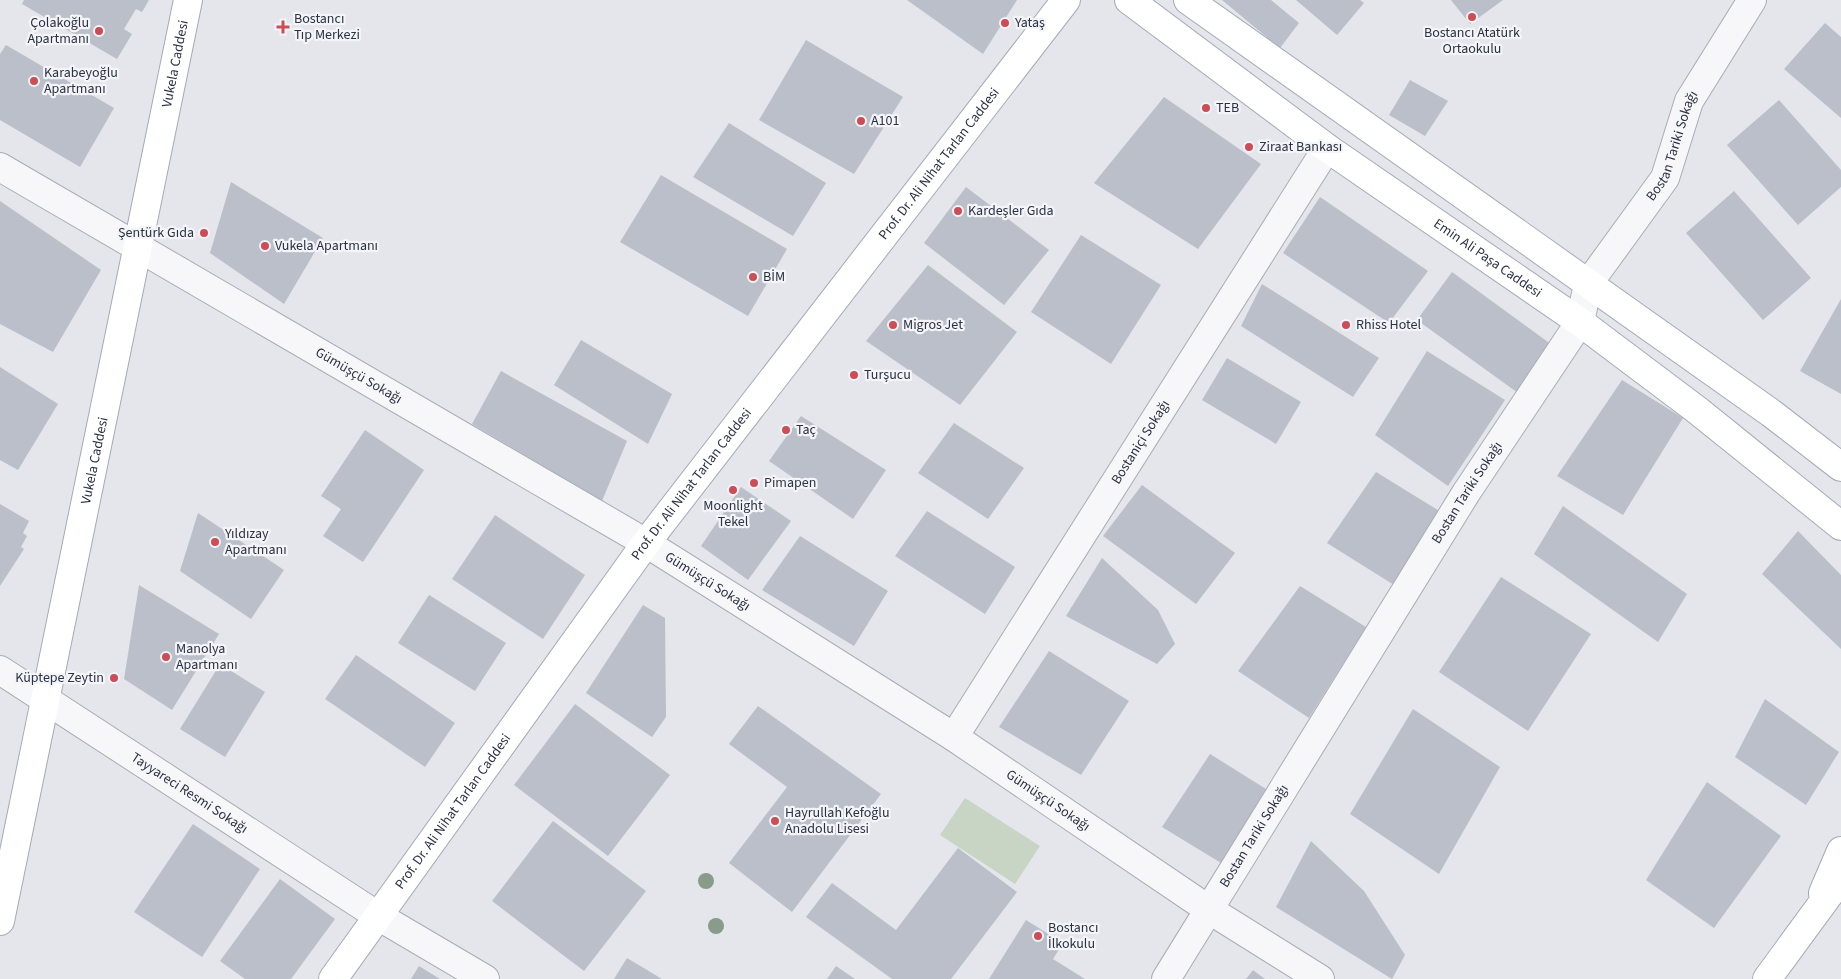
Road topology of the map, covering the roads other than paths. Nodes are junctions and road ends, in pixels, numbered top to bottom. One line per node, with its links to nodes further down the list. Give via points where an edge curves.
1 (188, 0): 8 (main road, Vukela Caddesi)
2 (1066, 0): 13 (main road, Prof. Dr. Ali Nihat Tarlan Caddesi)
3 (1128, 0): 6 (main road, Emin Ali Paşa Caddesi)
4 (1188, 0): 9 (main road)
5 (1752, 0): 9 (street, Bostan Tariki Sokağı, via 1690,100 1665,178)
6 (1327, 148): 10 (main road, Emin Ali Paşa Caddesi); 16 (street, Bostaniçi Sokağı)
7 (0, 167): 8 (street, Gümüşçü Sokağı)
8 (140, 249): 13 (street, Gümüşçü Sokağı); 15 (main road, Vukela Caddesi)
9 (1588, 284): 10 (street, Bostan Tariki Sokağı); 11 (main road, via 1771,413)
10 (1580, 322): 12 (main road, Emin Ali Paşa Caddesi, via 1698,410); 19 (street, Bostan Tariki Sokağı, via 1466,493)
11 (1841, 467)
12 (1841, 526)
13 (646, 543): 16 (street, Gümüşçü Sokağı); 20 (main road, Prof. Dr. Ali Nihat Tarlan Caddesi)
14 (0, 670): 15 (street, Tayyareci Resmi Sokağı)
15 (44, 698): 20 (street, Tayyareci Resmi Sokağı); 22 (main road, Vukela Caddesi)
16 (954, 737): 19 (street, Gümüşçü Sokağı)
17 (1841, 851): 21 (main road)
18 (1841, 878): 21 (main road)
19 (1208, 909): 25 (street, Bostan Tariki Sokağı); 26 (street, Gümüşçü Sokağı)
20 (378, 916): 23 (main road, Prof. Dr. Ali Nihat Tarlan Caddesi); 24 (street, Tayyareci Resmi Sokağı)
21 (1811, 920): 27 (main road)
22 (0, 921)
23 (333, 979)
24 (485, 979)
25 (1166, 979)
26 (1320, 979)
27 (1768, 979)

